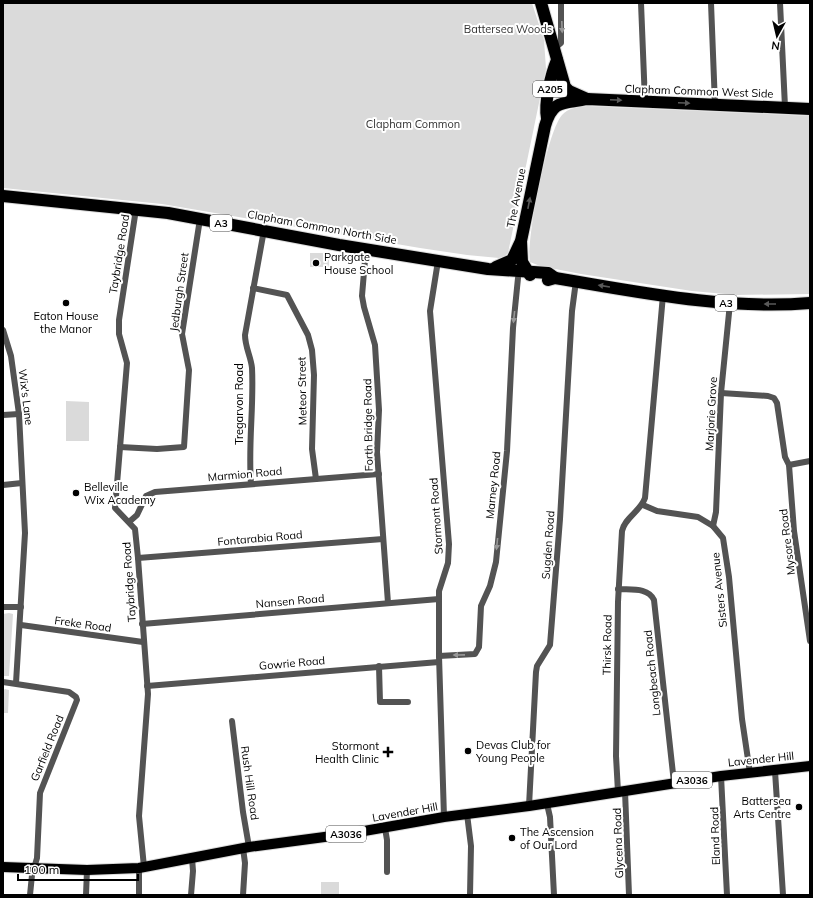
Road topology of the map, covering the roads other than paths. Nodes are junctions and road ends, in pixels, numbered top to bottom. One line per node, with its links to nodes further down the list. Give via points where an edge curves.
1 (541, 3): 6 (highway, A205)
2 (562, 3): 6 (street, one-way to 6, via 563,34)
3 (641, 3): 8 (street)
4 (710, 3): 9 (street)
5 (780, 3): 10 (street)
6 (556, 54): 7 (highway, Clapham Common West Side / A205, via 565,87); 12 (highway, A205, via 546,106)
7 (587, 99): 8 (highway, Clapham Common West Side, one-way to 8); 12 (highway, Clapham Common West Side, via 562,103)
8 (645, 102): 9 (highway, Clapham Common West Side, one-way to 9)
9 (715, 105): 10 (highway, Clapham Common West Side)
10 (785, 108): 11 (highway, Clapham Common West Side)
11 (810, 109)
12 (547, 118): 17 (highway, The Avenue, one-way to 12)
13 (3, 196): 14 (highway, Clapham Common North Side / A3)
14 (136, 209): 15 (highway, Clapham Common North Side / A3); 31 (street, Taybridge Road, via 119,320 119,334 127,363)
15 (200, 219): 16 (highway, Clapham Common North Side / A3); 31 (street, Jedburgh Street, via 182,334 189,370 184,447)
16 (264, 230): 18 (highway, Clapham Common North Side / A3); 23 (street, Tregarvon Road)
17 (521, 242): 20 (highway, via 512,260); 21 (highway, The Avenue, via 522,262)
18 (366, 248): 19 (highway, Clapham Common North Side / A3); 34 (street, Forth Bridge Road, via 362,296 375,345)
19 (438, 261): 20 (highway, Clapham Common North Side / A3); 45 (street, Stormont Road, via 430,311 449,556)
20 (493, 269): 21 (highway, Clapham Common North Side)
21 (527, 276): 22 (highway, A3, via 546,280 555,278); 53 (street, Marney Road, one-way to 53, via 513,328 507,451 493,578 481,606 478,651)
22 (576, 281): 24 (highway, A3, one-way to 22); 67 (street, Sugden Road, via 550,645 536,672)
23 (253, 288): 35 (street, Meteor Street, via 287,295 308,335 313,363 312,449); 37 (street, Tregarvon Road, via 245,340 252,367 249,450)
24 (663, 295): 25 (highway, A3); 39 (street)
25 (730, 303): 26 (highway, A3, one-way to 25); 28 (street, Marjorie Grove)
26 (810, 303)
27 (3, 330): 29 (street, Wix's Lane, via 10,356)
28 (721, 393): 33 (street, Mysore Road, via 774,398 777,403 785,457); 41 (street, Marjorie Grove, via 716,512)
29 (19, 414): 30 (street); 36 (street, Wix's Lane)
30 (3, 415)
31 (120, 447): 40 (street, Taybridge Road, via 115,508)
32 (810, 461): 33 (street)
33 (789, 465): 51 (street, Mysore Road, via 794,531)
34 (379, 474): 35 (street, Marmion Road); 42 (street, Forth Bridge Road)
35 (316, 479): 37 (street, Marmion Road)
36 (22, 484): 38 (street); 48 (street, Wix's Lane, via 25,544)
37 (251, 484): 40 (street, Marmion Road, via 152,493 146,496 137,515)
38 (3, 485)
39 (643, 505): 41 (street, Sisters Avenue, via 657,511 698,517); 44 (street, Thirsk Road, via 624,524)
40 (129, 522): 43 (street, Taybridge Road, via 134,529)
41 (713, 526): 62 (street, Sisters Avenue, via 723,538 725,545 742,719)
42 (383, 539): 43 (street, Fontarabia Road); 46 (street, Forth Bridge Road)
43 (138, 558): 49 (street, Taybridge Road)
44 (618, 589): 64 (street, Longbeach Road, via 644,591 650,593 654,600); 65 (street, Thirsk Road, via 616,781)
45 (439, 599): 46 (street, Nansen Road); 53 (street, Stormont Road)
46 (388, 603): 49 (street, Nansen Road)
47 (3, 607): 48 (street)
48 (21, 607): 50 (street, Wix's Lane)
49 (142, 624): 52 (street, Taybridge Road)
50 (20, 625): 52 (street, Freke Road); 56 (street, Wix's Lane)
51 (810, 641)
52 (143, 642): 57 (street, Taybridge Road)
53 (439, 659): 54 (street, Gowrie Road); 69 (street, Stormont Road)
54 (379, 666): 57 (street, Gowrie Road); 58 (street, via 380,702)
55 (3, 682): 56 (street)
56 (16, 683): 74 (street, Garfield Road, via 69,692 77,700 40,793 37,858)
57 (147, 686): 75 (street, Taybridge Road, via 139,816)
58 (408, 702)
59 (232, 721): 71 (street, Rush Hill Road)
60 (810, 766): 61 (main road, Lavender Hill / A3036)
61 (775, 770): 62 (main road, Lavender Hill / A3036); 87 (street)
62 (750, 773): 63 (main road, Lavender Hill / A3036)
63 (721, 776): 64 (main road, Lavender Hill / A3036); 86 (street, Eland Road)
64 (674, 783): 65 (main road, Lavender Hill / A3036)
65 (622, 792): 66 (main road, Lavender Hill / A3036); 85 (street, Glycena Road)
66 (547, 804): 67 (main road, Lavender Hill / A3036); 84 (street)
67 (529, 806): 68 (main road, Lavender Hill / A3036)
68 (467, 814): 69 (main road, Lavender Hill / A3036); 83 (street, via 471,846)
69 (444, 817): 70 (main road, Lavender Hill / A3036)
70 (385, 828): 71 (main road, Lavender Hill / A3036); 77 (street)
71 (246, 847): 72 (main road, Lavender Hill / A3036); 82 (street, Rush Hill Road)
72 (192, 858): 75 (main road, Lavender Hill / A3036); 81 (street)
73 (3, 867): 74 (main road, Lavender Hill / A3036)
74 (34, 868): 76 (main road, Lavender Hill / A3036); 78 (street)
75 (142, 868): 76 (main road, Lavender Hill / A3036); 80 (street, Taybridge Road)
76 (87, 870): 79 (street)
77 (387, 872)
78 (30, 895)
79 (86, 895)
80 (139, 895)
81 (191, 895)
82 (243, 895)
83 (470, 895)
84 (554, 895)
85 (629, 895)
86 (727, 895)
87 (783, 895)

